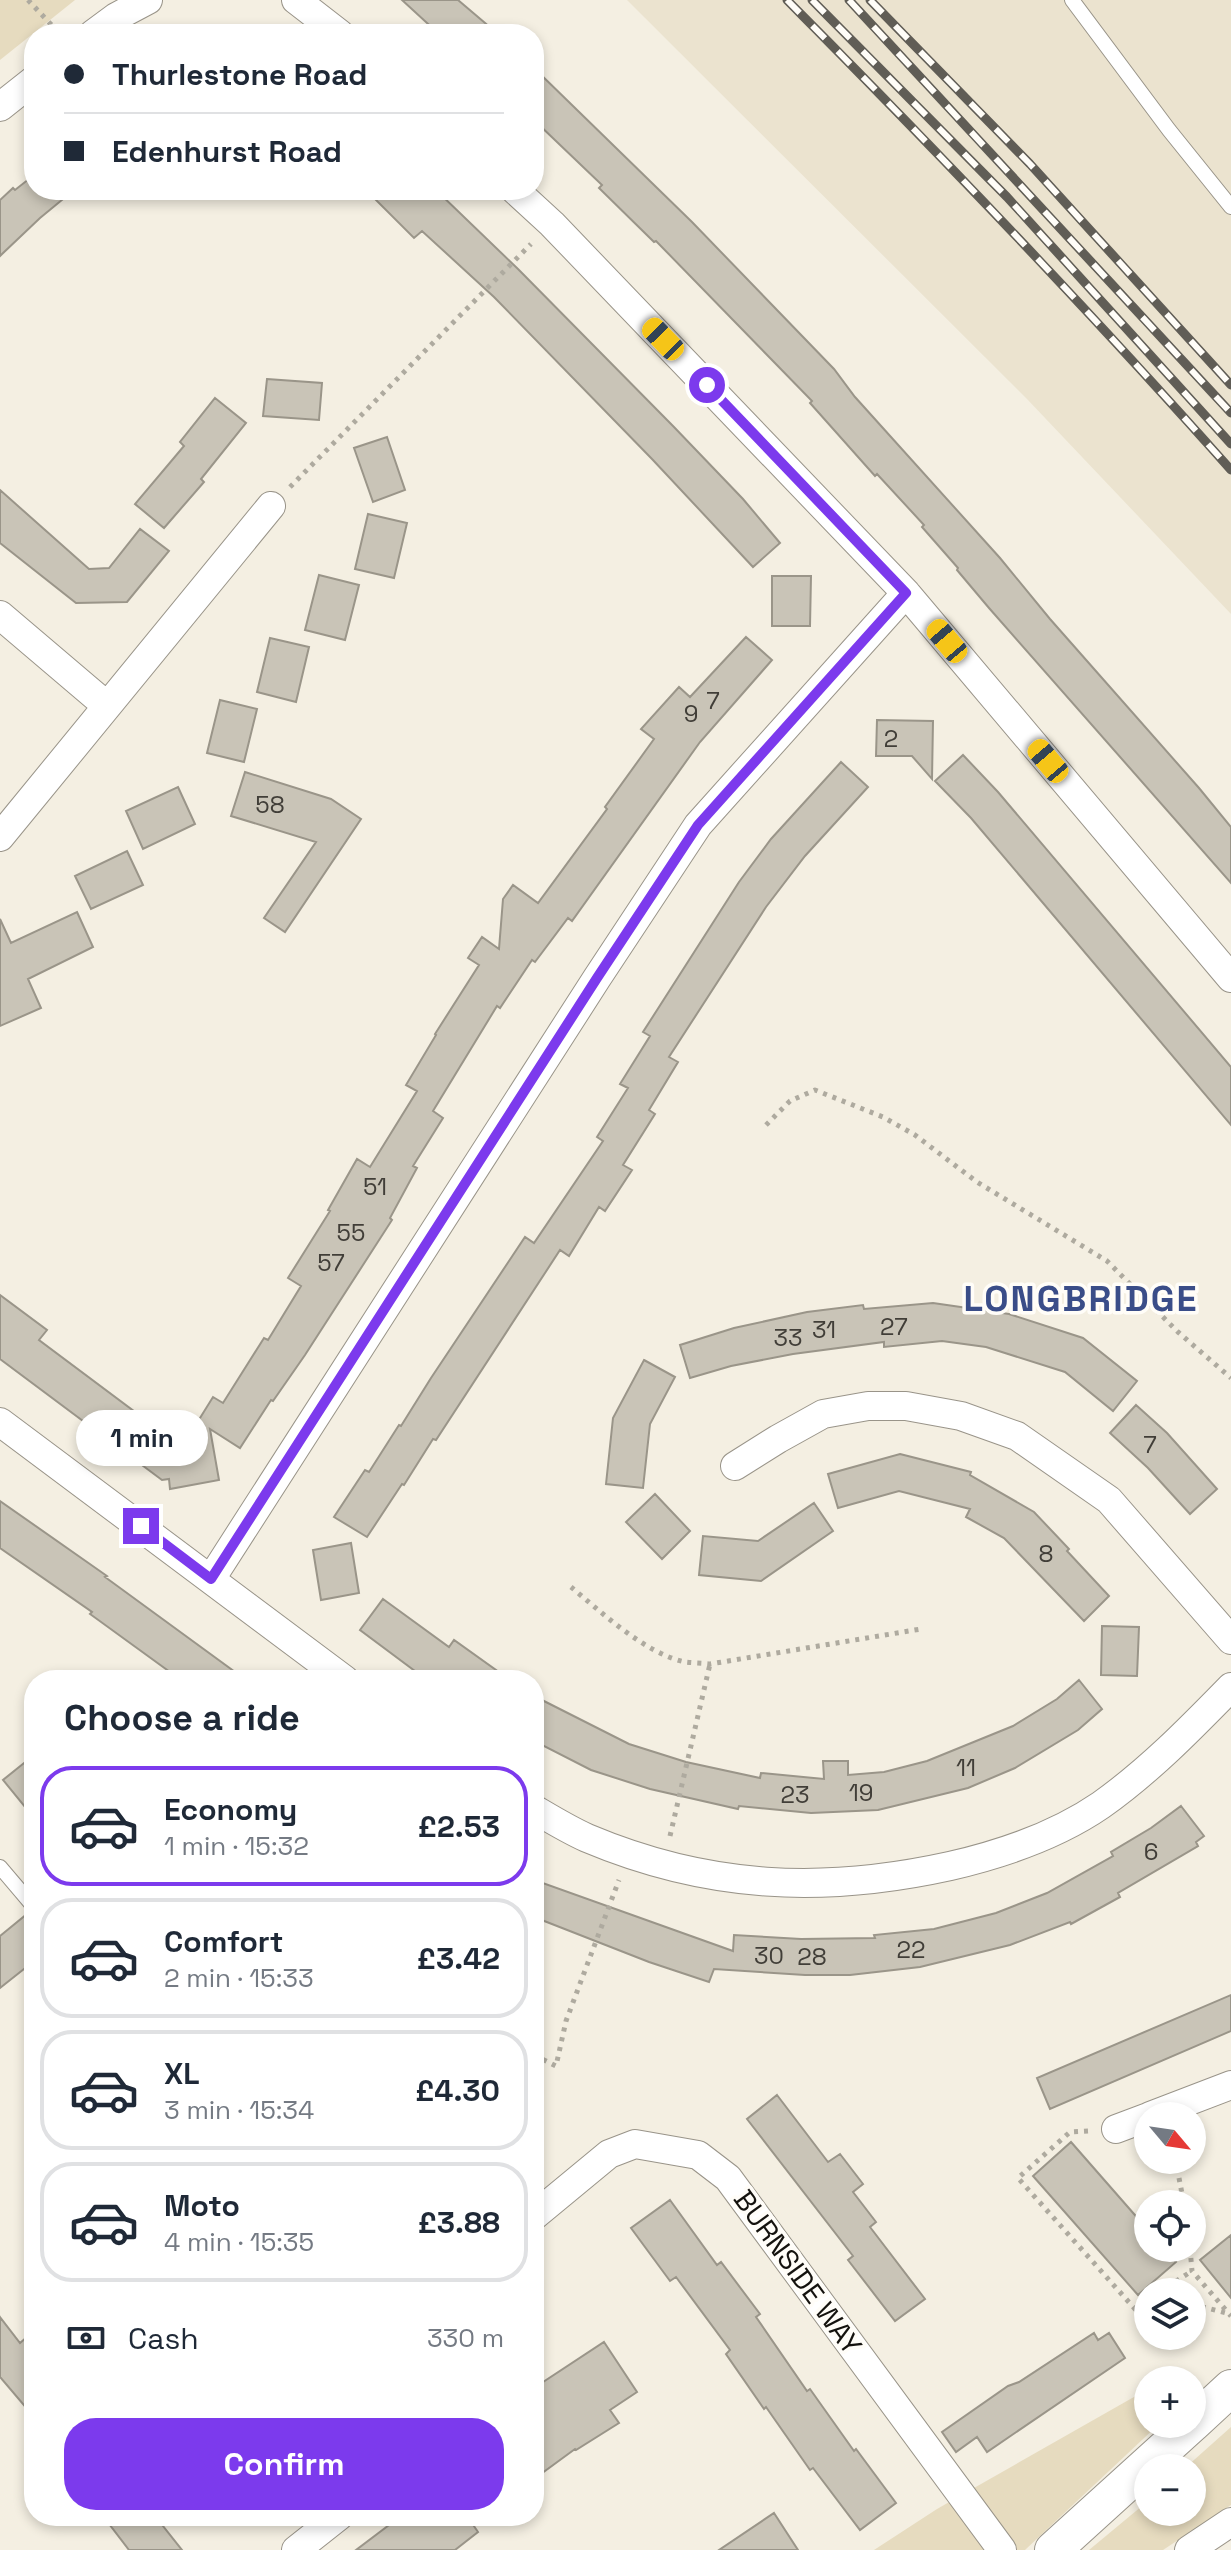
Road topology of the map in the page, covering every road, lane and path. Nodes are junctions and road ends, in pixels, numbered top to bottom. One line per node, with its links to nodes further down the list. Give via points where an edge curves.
1 (28, 0): 5 (path)
2 (148, 0): 6 (street)
3 (296, 0): 7 (street)
4 (1072, 0): 11 (lane)
5 (51, 24)
6 (107, 24)
7 (327, 24)
8 (24, 88): 9 (street)
9 (0, 107)
10 (526, 200): 12 (street)
11 (1231, 207)
12 (552, 224): 13 (path); 14 (street)
13 (271, 506): 16 (street)
14 (906, 593): 18 (street); 23 (street, via 698,825)
15 (0, 615): 16 (street)
16 (107, 706): 17 (street)
17 (0, 837)
18 (1231, 978)
19 (766, 1125): 20 (path, via 790,1101 815,1090 883,1117 1107,1261)
20 (1231, 1378)
21 (0, 1422): 23 (street)
22 (735, 1466): 26 (street, via 823,1414 906,1406 961,1416 1017,1436 1109,1500)
23 (211, 1579): 28 (street)
24 (571, 1587): 27 (path, via 651,1647 682,1661)
25 (921, 1629): 27 (path)
26 (1231, 1640)
27 (710, 1664): 32 (path)
28 (332, 1670)
29 (1231, 1687): 32 (street, via 1158,1760 1099,1807 1020,1847 890,1878 838,1883 746,1880)
30 (544, 1815): 31 (street, via 585,1838)
31 (629, 1853): 32 (street); 35 (path, via 566,2021 556,2066)
32 (663, 1864)
33 (0, 1867): 34 (lane)
34 (24, 1895)
35 (544, 2060)
36 (1231, 2085): 37 (street)
37 (1186, 2102)
38 (1134, 2122): 39 (street)
39 (1116, 2129): 46 (path, via 1070,2132 1018,2178)
40 (1179, 2178): 41 (path)
41 (1181, 2190)
42 (544, 2208): 55 (street, BURNSIDE WAY, via 609,2154 635,2144 698,2155 728,2178)
43 (1191, 2262): 44 (path)
44 (1192, 2271): 45 (path); 48 (path)
45 (1181, 2278)
46 (1134, 2308)
47 (1206, 2308): 48 (path)
48 (1230, 2314)
49 (1231, 2388): 50 (street)
50 (1206, 2411)
51 (1177, 2438): 56 (street)
52 (1231, 2522): 57 (street)
53 (326, 2526): 54 (street)
54 (296, 2550)
55 (1002, 2550)
56 (1053, 2550)
57 (1189, 2550)

